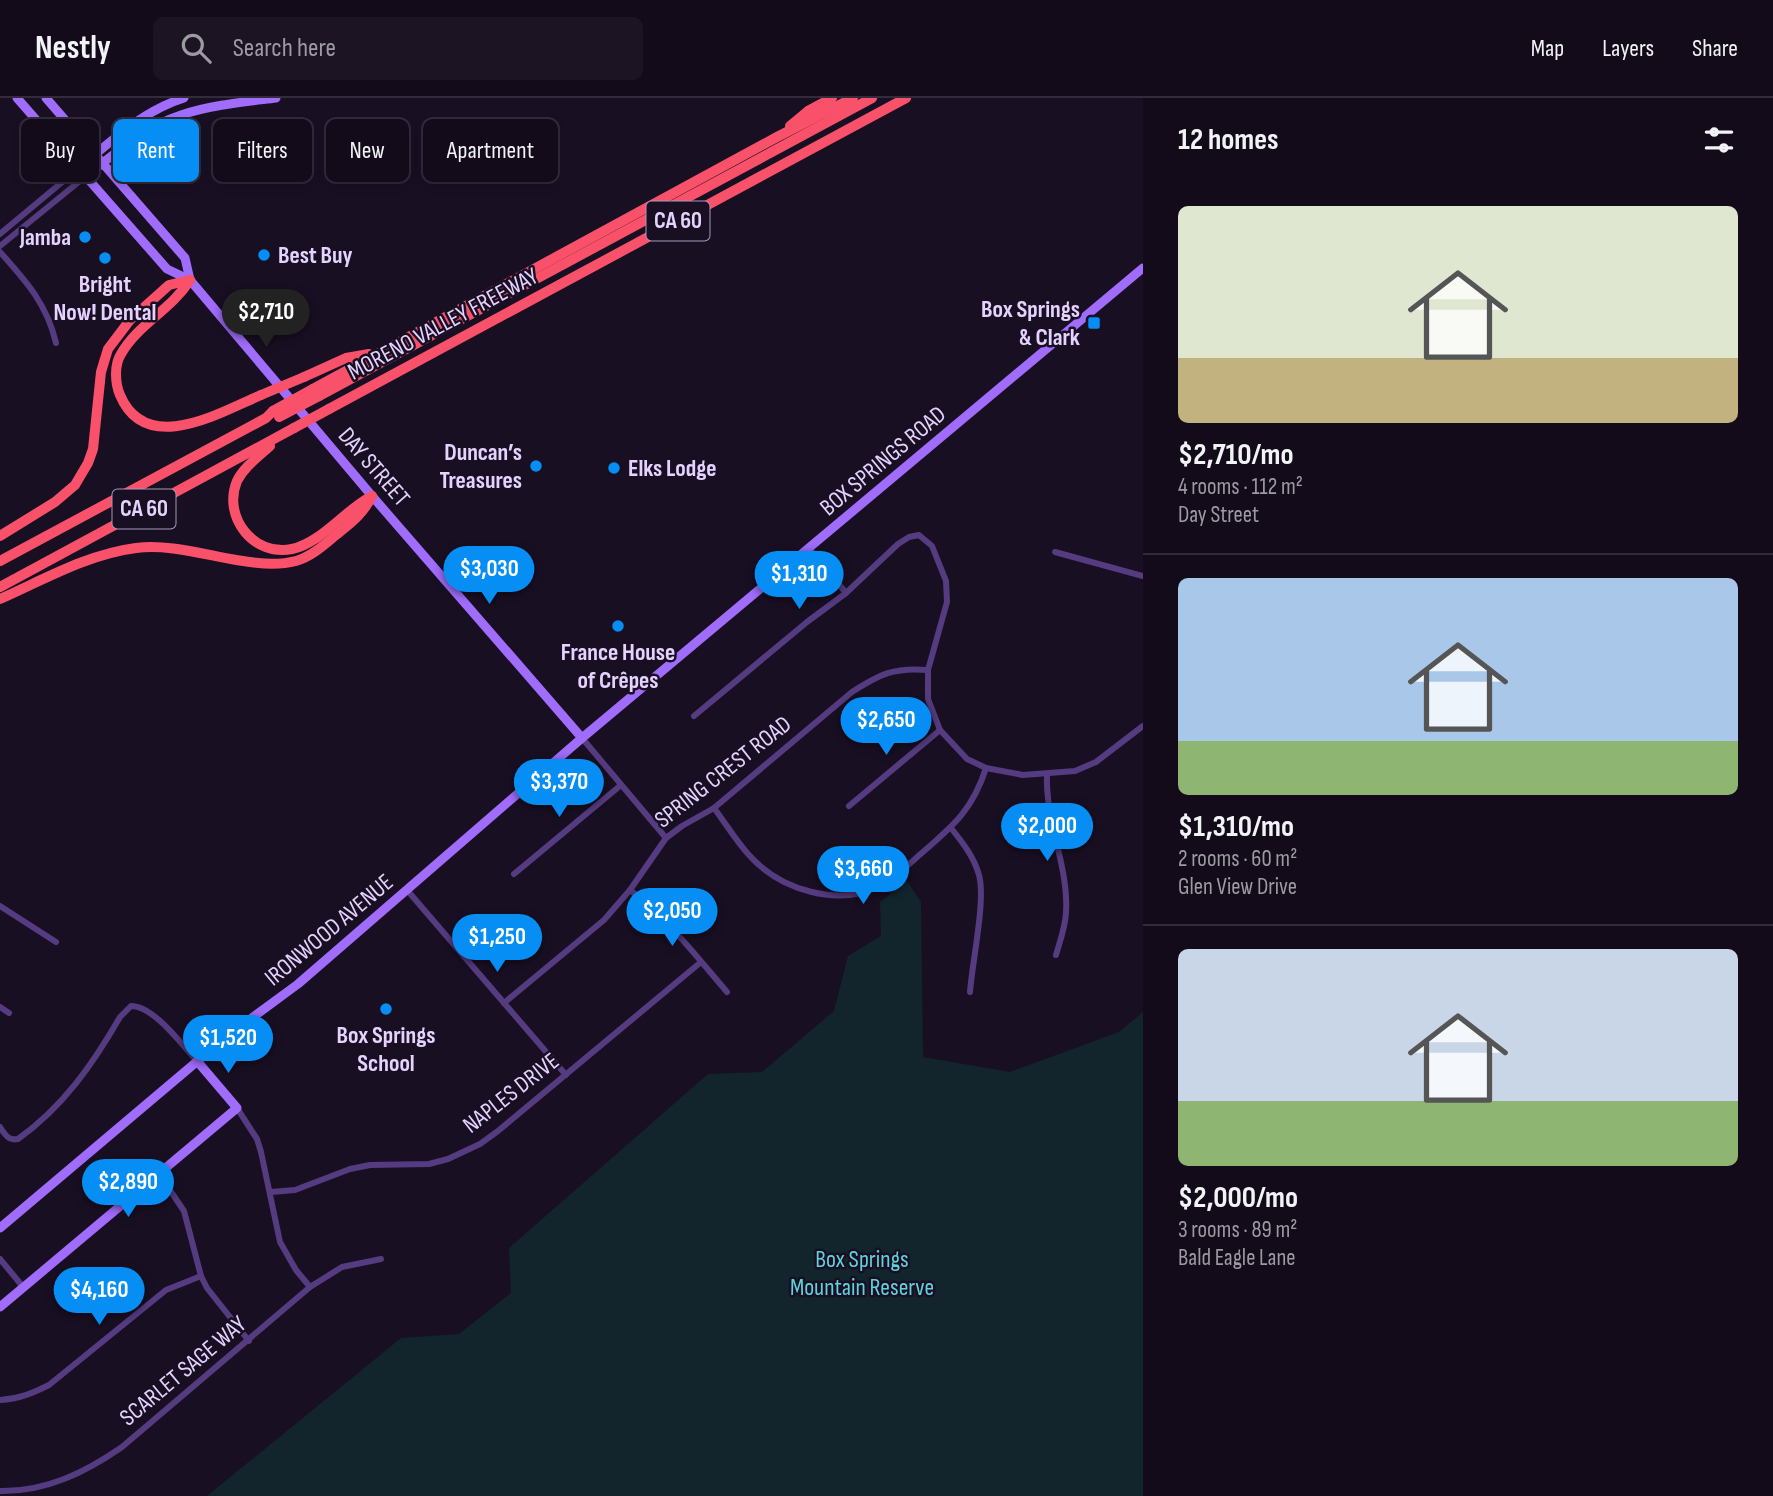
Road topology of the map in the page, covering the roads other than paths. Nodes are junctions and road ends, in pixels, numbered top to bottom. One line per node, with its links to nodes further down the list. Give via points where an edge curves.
1 (17, 98): 9 (main road, DAY STREET)
2 (46, 98): 10 (main road, DAY STREET)
3 (184, 98): 12 (main road, via 130,125)
4 (276, 98): 14 (main road, via 179,115 141,134)
5 (832, 98): 11 (highway)
6 (853, 98): 11 (highway, MORENO VALLEY FREEWAY / CA 60)
7 (872, 98): 26 (highway)
8 (906, 98): 27 (highway, MORENO VALLEY FREEWAY / CA 60, bridge)
9 (36, 119)
10 (64, 119)
11 (777, 137): 25 (highway, MORENO VALLEY FREEWAY / CA 60)
12 (99, 152)
13 (99, 160): 14 (main road, DAY STREET)
14 (102, 163): 15 (main road); 23 (main road, DAY STREET, via 185,258)
15 (99, 165)
16 (62, 182): 19 (street)
17 (79, 182): 20 (street)
18 (91, 182): 23 (main road, DAY STREET, via 167,269)
19 (0, 234)
20 (0, 246)
21 (0, 252): 24 (street, via 41,300)
22 (1143, 268): 30 (main road, BOX SPRINGS ROAD)
23 (190, 280): 25 (highway, bridge, via 119,356 117,382 122,400 136,416 159,427 174,428 209,418 346,358); 28 (main road, DAY STREET); 29 (highway, via 169,285 130,320 108,349 101,372 93,449 75,485)
24 (56, 343)
25 (378, 352): 26 (highway, MORENO VALLEY FREEWAY / CA 60)
26 (316, 392): 32 (highway, MORENO VALLEY FREEWAY / CA 60, bridge)
27 (290, 430): 28 (highway, via 250,464 236,484 234,510 250,538 271,550 304,545); 34 (highway, MORENO VALLEY FREEWAY / CA 60)
28 (372, 496): 36 (highway, via 365,511 321,548 296,561 272,563 167,547 136,548 98,557); 41 (main road, DAY STREET)
29 (0, 536)
30 (809, 548): 35 (street); 41 (main road, BOX SPRINGS ROAD)
31 (1055, 552): 33 (street)
32 (0, 561)
33 (1143, 576)
34 (0, 587)
35 (846, 593): 37 (street, via 909,537 919,535 932,546 946,581 947,602); 38 (street)
36 (0, 599)
37 (928, 670): 40 (street, via 928,699); 46 (street, SPRING CREST ROAD, via 905,668 872,679)
38 (694, 716)
39 (1143, 726): 43 (street, via 1097,762 1075,771)
40 (940, 730): 42 (street, via 967,759); 45 (street)
41 (582, 738): 44 (street, DAY STREET); 50 (main road, IRONWOOD AVENUE)
42 (986, 768): 43 (street); 47 (street, via 974,799)
43 (1047, 774): 54 (street, via 1046,796 1063,868 1066,910)
44 (621, 785): 48 (street, DAY STREET); 49 (street)
45 (849, 806)
46 (715, 808): 47 (street, via 763,868 781,880 824,895 863,893 882,885); 48 (street, SPRING CREST ROAD)
47 (951, 828): 57 (street, via 975,861 981,879)
48 (666, 838): 51 (street, SPRING CREST ROAD)
49 (514, 874)
50 (407, 890): 58 (street); 61 (main road, IRONWOOD AVENUE, via 298,984)
51 (630, 890): 55 (street, via 671,926); 58 (street, SPRING CREST ROAD, via 604,920)
52 (0, 906): 53 (street)
53 (56, 942)
54 (1056, 955)
55 (702, 962): 56 (street); 62 (street, NAPLES DRIVE)
56 (727, 992)
57 (970, 992)
58 (504, 1003): 62 (street)
59 (0, 1007): 60 (street)
60 (9, 1013)
61 (197, 1061): 63 (main road); 64 (street, via 152,1014 131,1006 67,1096 23,1136 13,1140); 67 (main road, IRONWOOD AVENUE)
62 (566, 1075): 66 (street, NAPLES DRIVE, via 480,1144 448,1159 429,1164 370,1165 303,1188)
63 (237, 1108): 65 (main road); 66 (street, via 257,1139)
64 (0, 1127)
65 (159, 1174): 70 (street, via 184,1211); 72 (main road)
66 (271, 1192): 71 (street, via 280,1242)
67 (0, 1228)
68 (0, 1259): 72 (street)
69 (381, 1259): 71 (street, SCARLET SAGE WAY, via 342,1267)
70 (201, 1276): 74 (street); 75 (street, via 166,1290 49,1385)
71 (310, 1287): 74 (street, SCARLET SAGE WAY)
72 (24, 1288): 73 (main road)
73 (0, 1307)
74 (249, 1341): 76 (street, SCARLET SAGE WAY, via 122,1447 83,1473 37,1487)
75 (0, 1400)
76 (0, 1491)

